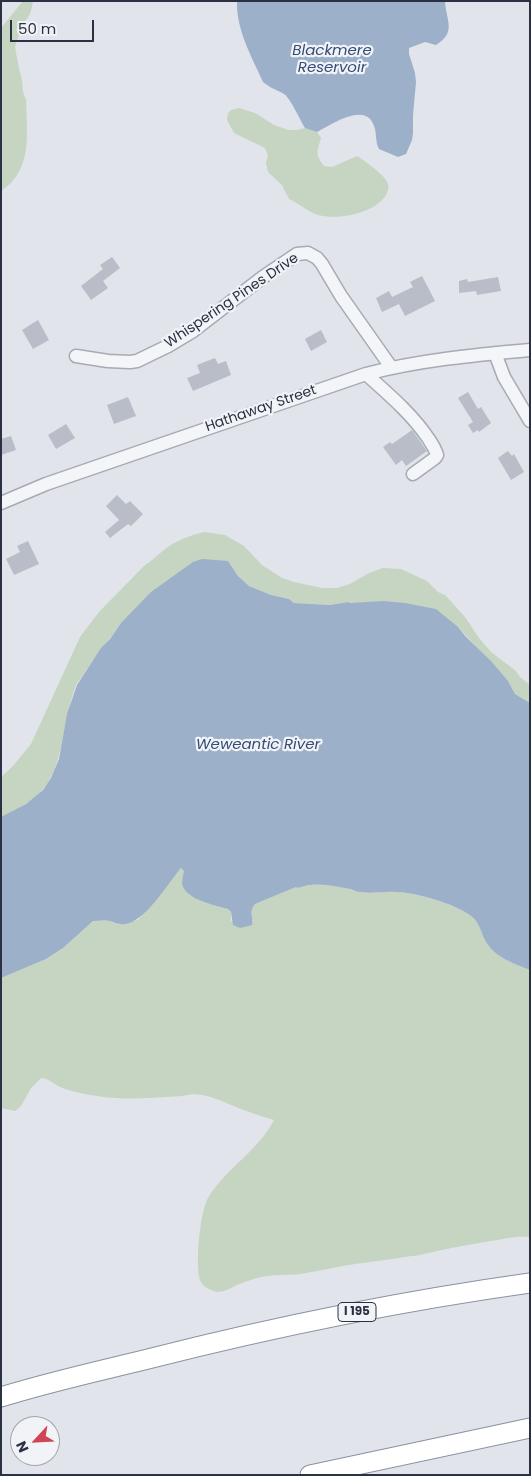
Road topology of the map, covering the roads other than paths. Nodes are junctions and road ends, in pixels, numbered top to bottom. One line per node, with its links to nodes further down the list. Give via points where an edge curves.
1 (530, 350): 2 (street, Hathaway Street)
2 (495, 353): 4 (street, Hathaway Street); 6 (street, via 504,377)
3 (76, 356): 4 (street, Whispering Pines Drive, via 137,361 192,331 297,254 308,253 322,264)
4 (391, 368): 5 (street, Hathaway Street)
5 (366, 374): 7 (street, via 408,412 436,449 435,458); 8 (street, Hathaway Street, via 46,484)
6 (530, 421)
7 (413, 474)
8 (1, 504)
9 (530, 1283): 10 (highway, I 195, via 340,1315 186,1349)
10 (1, 1397)
11 (530, 1428): 12 (highway)
12 (310, 1475)

